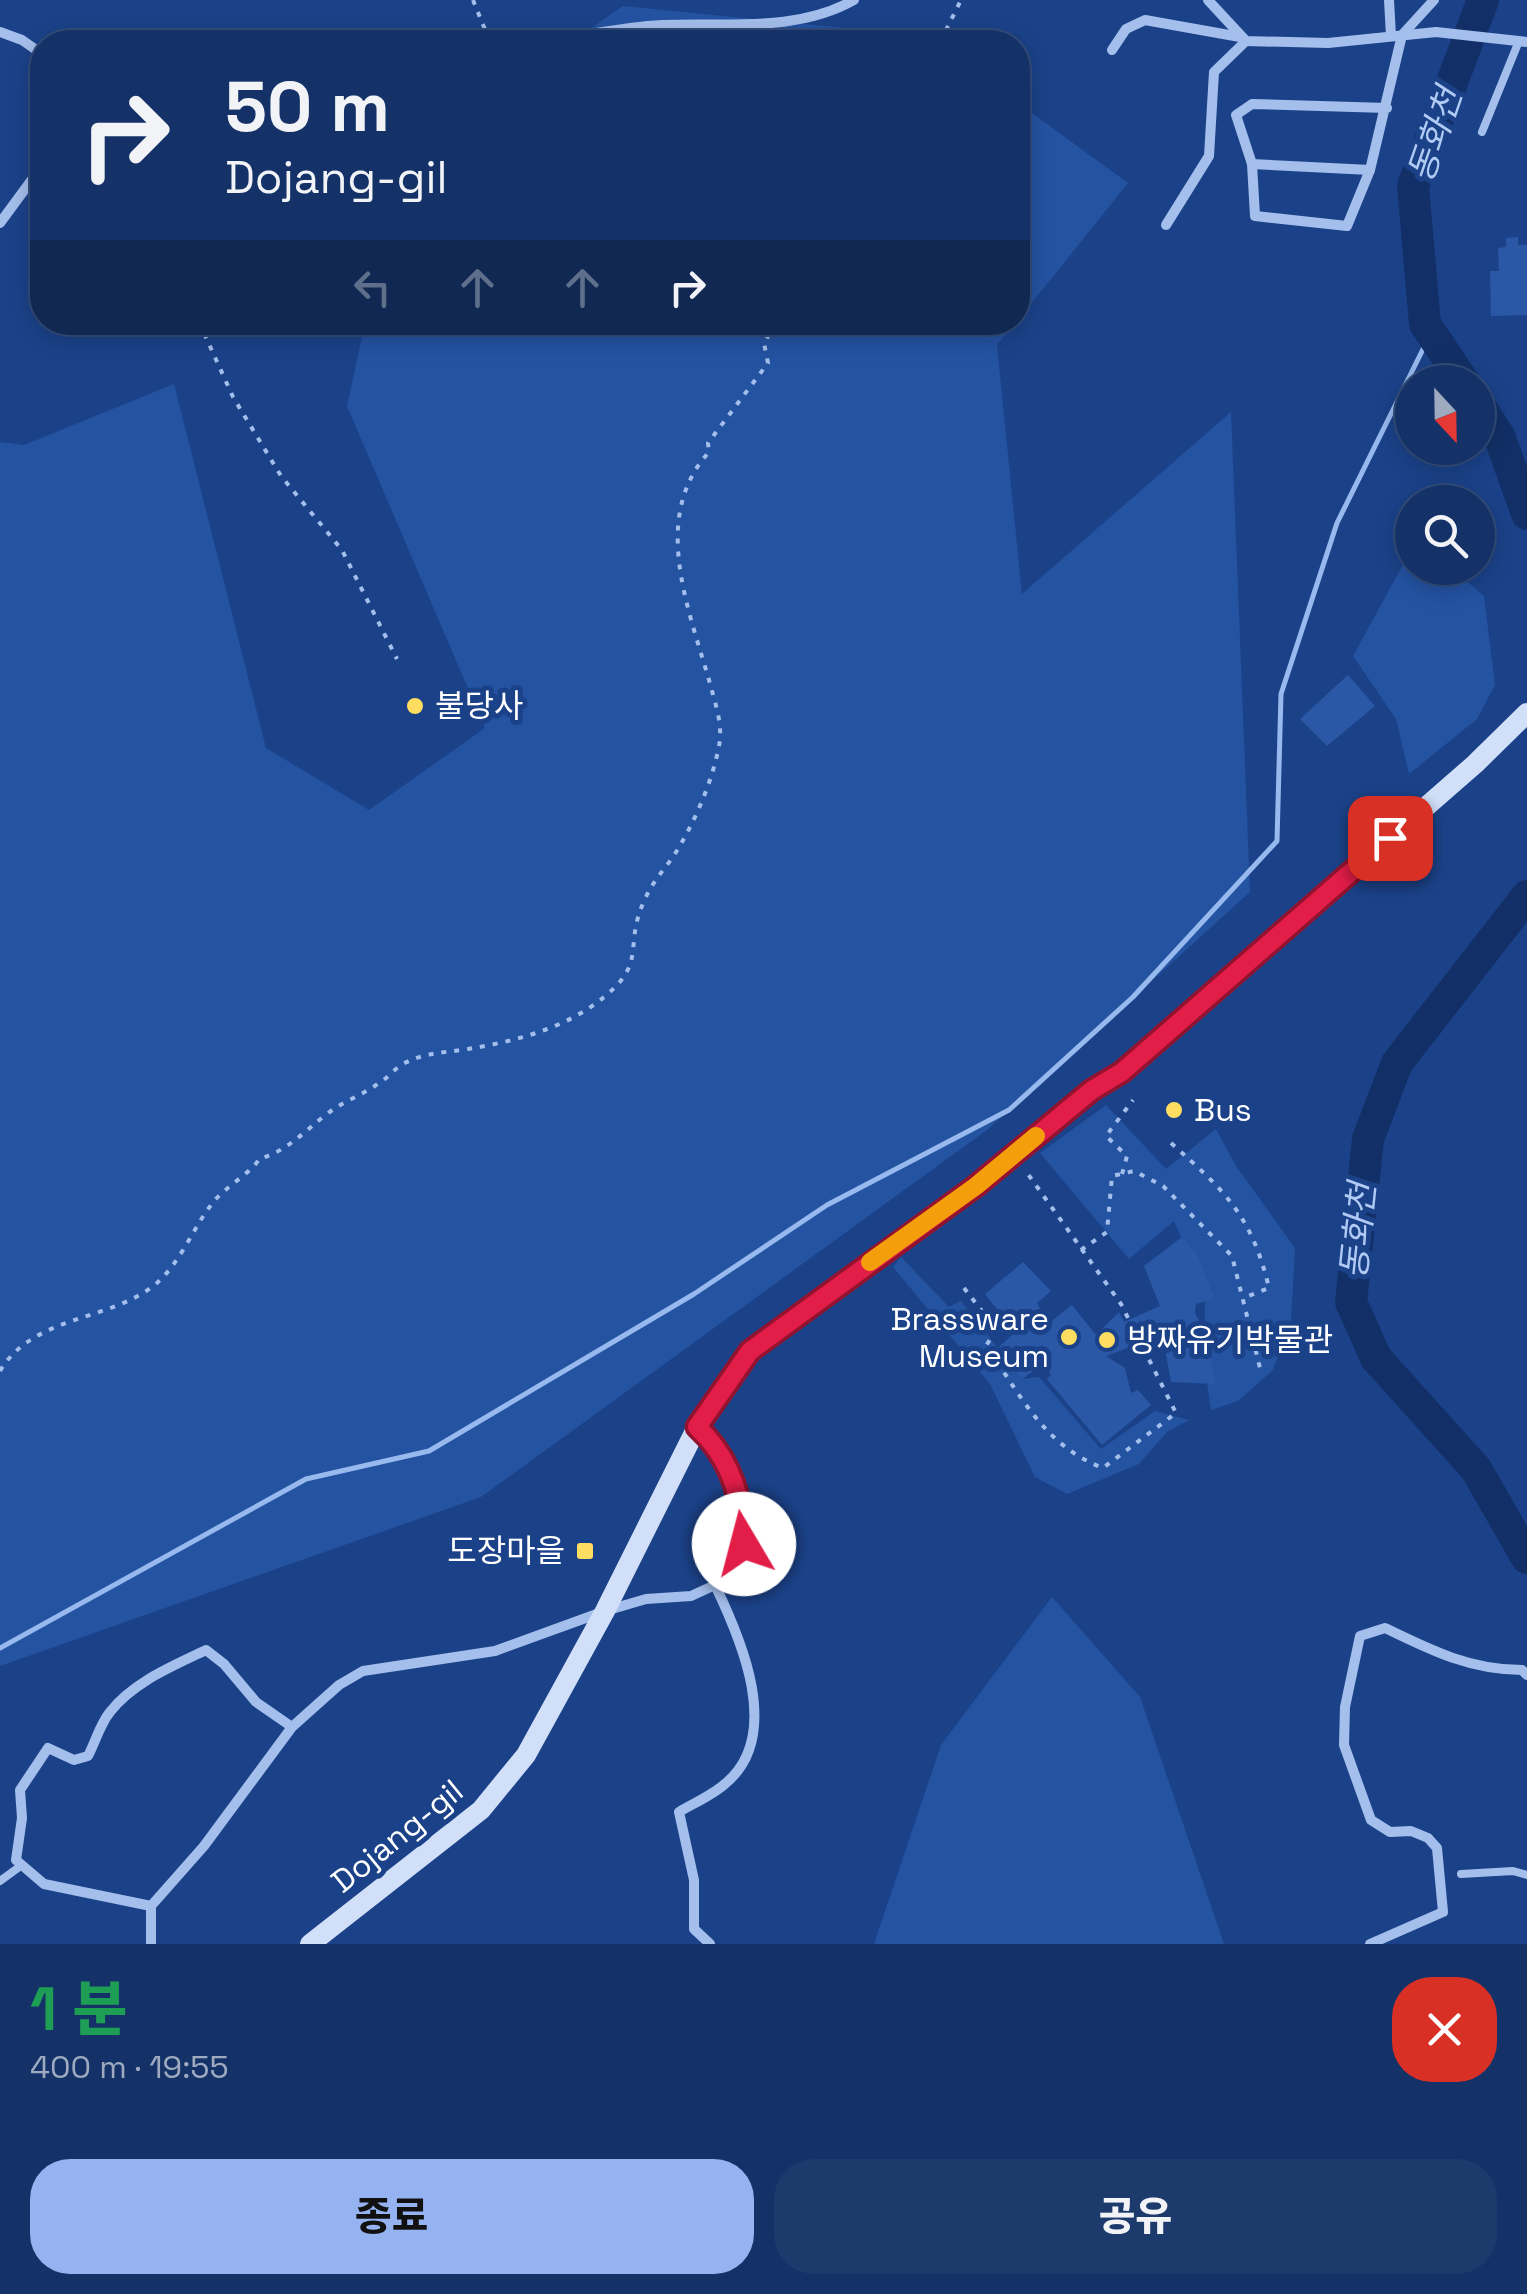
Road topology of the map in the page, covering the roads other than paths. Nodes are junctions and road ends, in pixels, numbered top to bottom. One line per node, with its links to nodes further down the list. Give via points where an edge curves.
1 (854, 0): 5 (street, via 771,24)
2 (1208, 0): 8 (street)
3 (1390, 0): 7 (street)
4 (1434, 0): 7 (street)
5 (623, 30)
6 (0, 32): 10 (street)
7 (1397, 35): 8 (street, via 1328,43); 9 (street); 12 (street)
8 (1244, 39): 11 (street, via 1144,20 1126,29); 18 (street, via 1214,72 1209,156)
9 (1523, 41): 13 (lane)
10 (30, 46)
11 (1112, 50)
12 (1388, 108): 14 (street, via 1252,104 1236,115); 15 (street)
13 (1482, 132)
14 (1252, 164): 15 (street); 15 (street, via 1255,216 1346,226)
15 (1370, 170)
16 (30, 183): 17 (street)
17 (0, 224)
18 (1166, 225)
19 (1527, 714): 20 (street, Dojang-gil, via 1122,1072 750,1351)
20 (697, 1427): 21 (street, via 722,1456 743,1516 744,1544); 22 (street, Dojang-gil)
21 (715, 1585): 22 (street, via 691,1596); 32 (street, via 752,1687 755,1722 744,1762 726,1784 679,1812 694,1880 694,1930)
22 (605, 1611): 24 (street, via 495,1651 363,1671); 31 (street, Dojang-gil, via 526,1755 481,1810)
23 (1527, 1675): 33 (street, via 1450,1660 1385,1628 1360,1636 1344,1744 1371,1820 1390,1832 1428,1838 1438,1848 1444,1912)
24 (292, 1727): 25 (street, via 256,1702 206,1650 148,1678 110,1712 88,1756 74,1760 48,1748 20,1790 16,1860); 29 (street)
25 (22, 1865): 28 (lane); 29 (street, via 44,1884)
26 (1460, 1874): 27 (lane)
27 (1527, 1875)
28 (0, 1881)
29 (151, 1906): 30 (street)
30 (151, 1944)
31 (310, 1944)
32 (710, 1944)
33 (1370, 1944)

